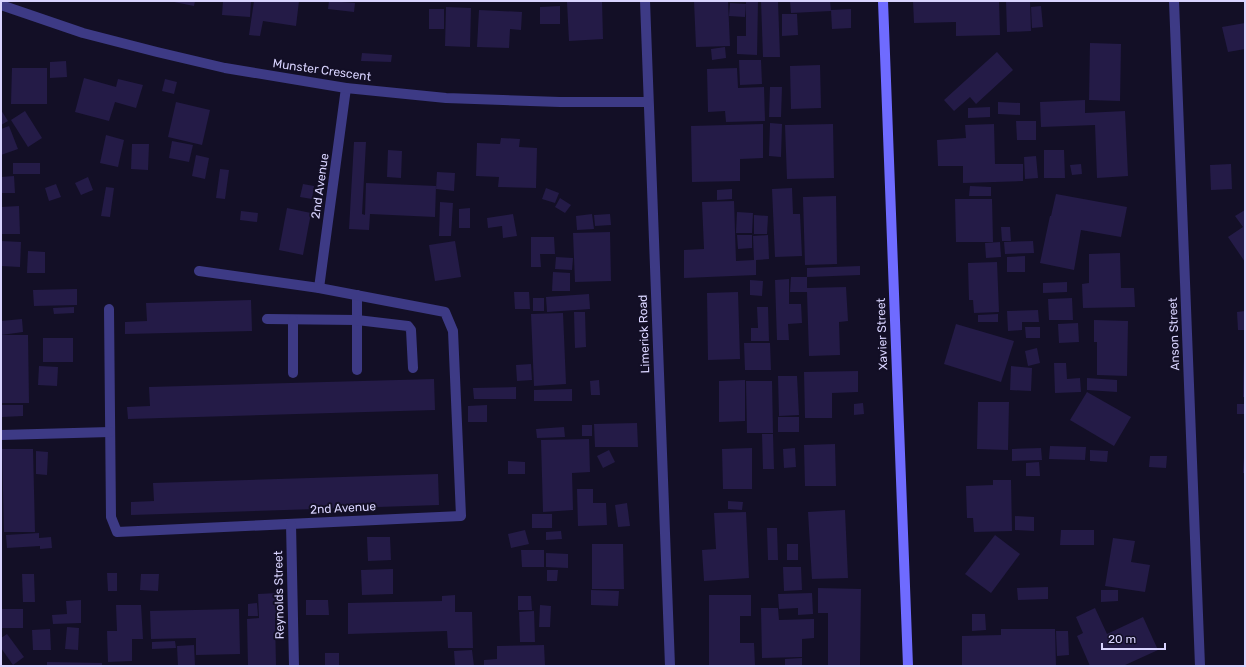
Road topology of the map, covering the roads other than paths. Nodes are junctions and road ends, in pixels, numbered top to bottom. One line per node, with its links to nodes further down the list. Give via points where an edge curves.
1 (645, 1): 6 (street, Limerick Road)
2 (883, 1): 22 (main road, Xavier Street)
3 (1174, 1): 23 (street, Anson Street)
4 (1, 4): 5 (street, Munster Crescent, via 84,33 157,52 225,68)
5 (346, 88): 6 (street, Munster Crescent, via 446,98); 8 (street, 2nd Avenue)
6 (648, 102): 21 (street, Limerick Road)
7 (199, 271): 8 (street, 2nd Avenue)
8 (319, 288): 9 (street, 2nd Avenue)
9 (357, 295): 13 (street); 19 (street, 2nd Avenue, via 445,312 453,331 461,516)
10 (109, 309): 17 (street, 2nd Avenue)
11 (267, 319): 12 (street)
12 (294, 320): 13 (street); 16 (street)
13 (357, 320): 14 (street, via 408,326 411,330); 15 (street)
14 (413, 368)
15 (357, 370)
16 (292, 374)
17 (110, 432): 18 (street); 19 (street, 2nd Avenue, via 111,517 117,532)
18 (1, 435)
19 (291, 524): 20 (street, Reynolds Street)
20 (294, 666)
21 (670, 666)
22 (908, 666)
23 (1200, 666)

